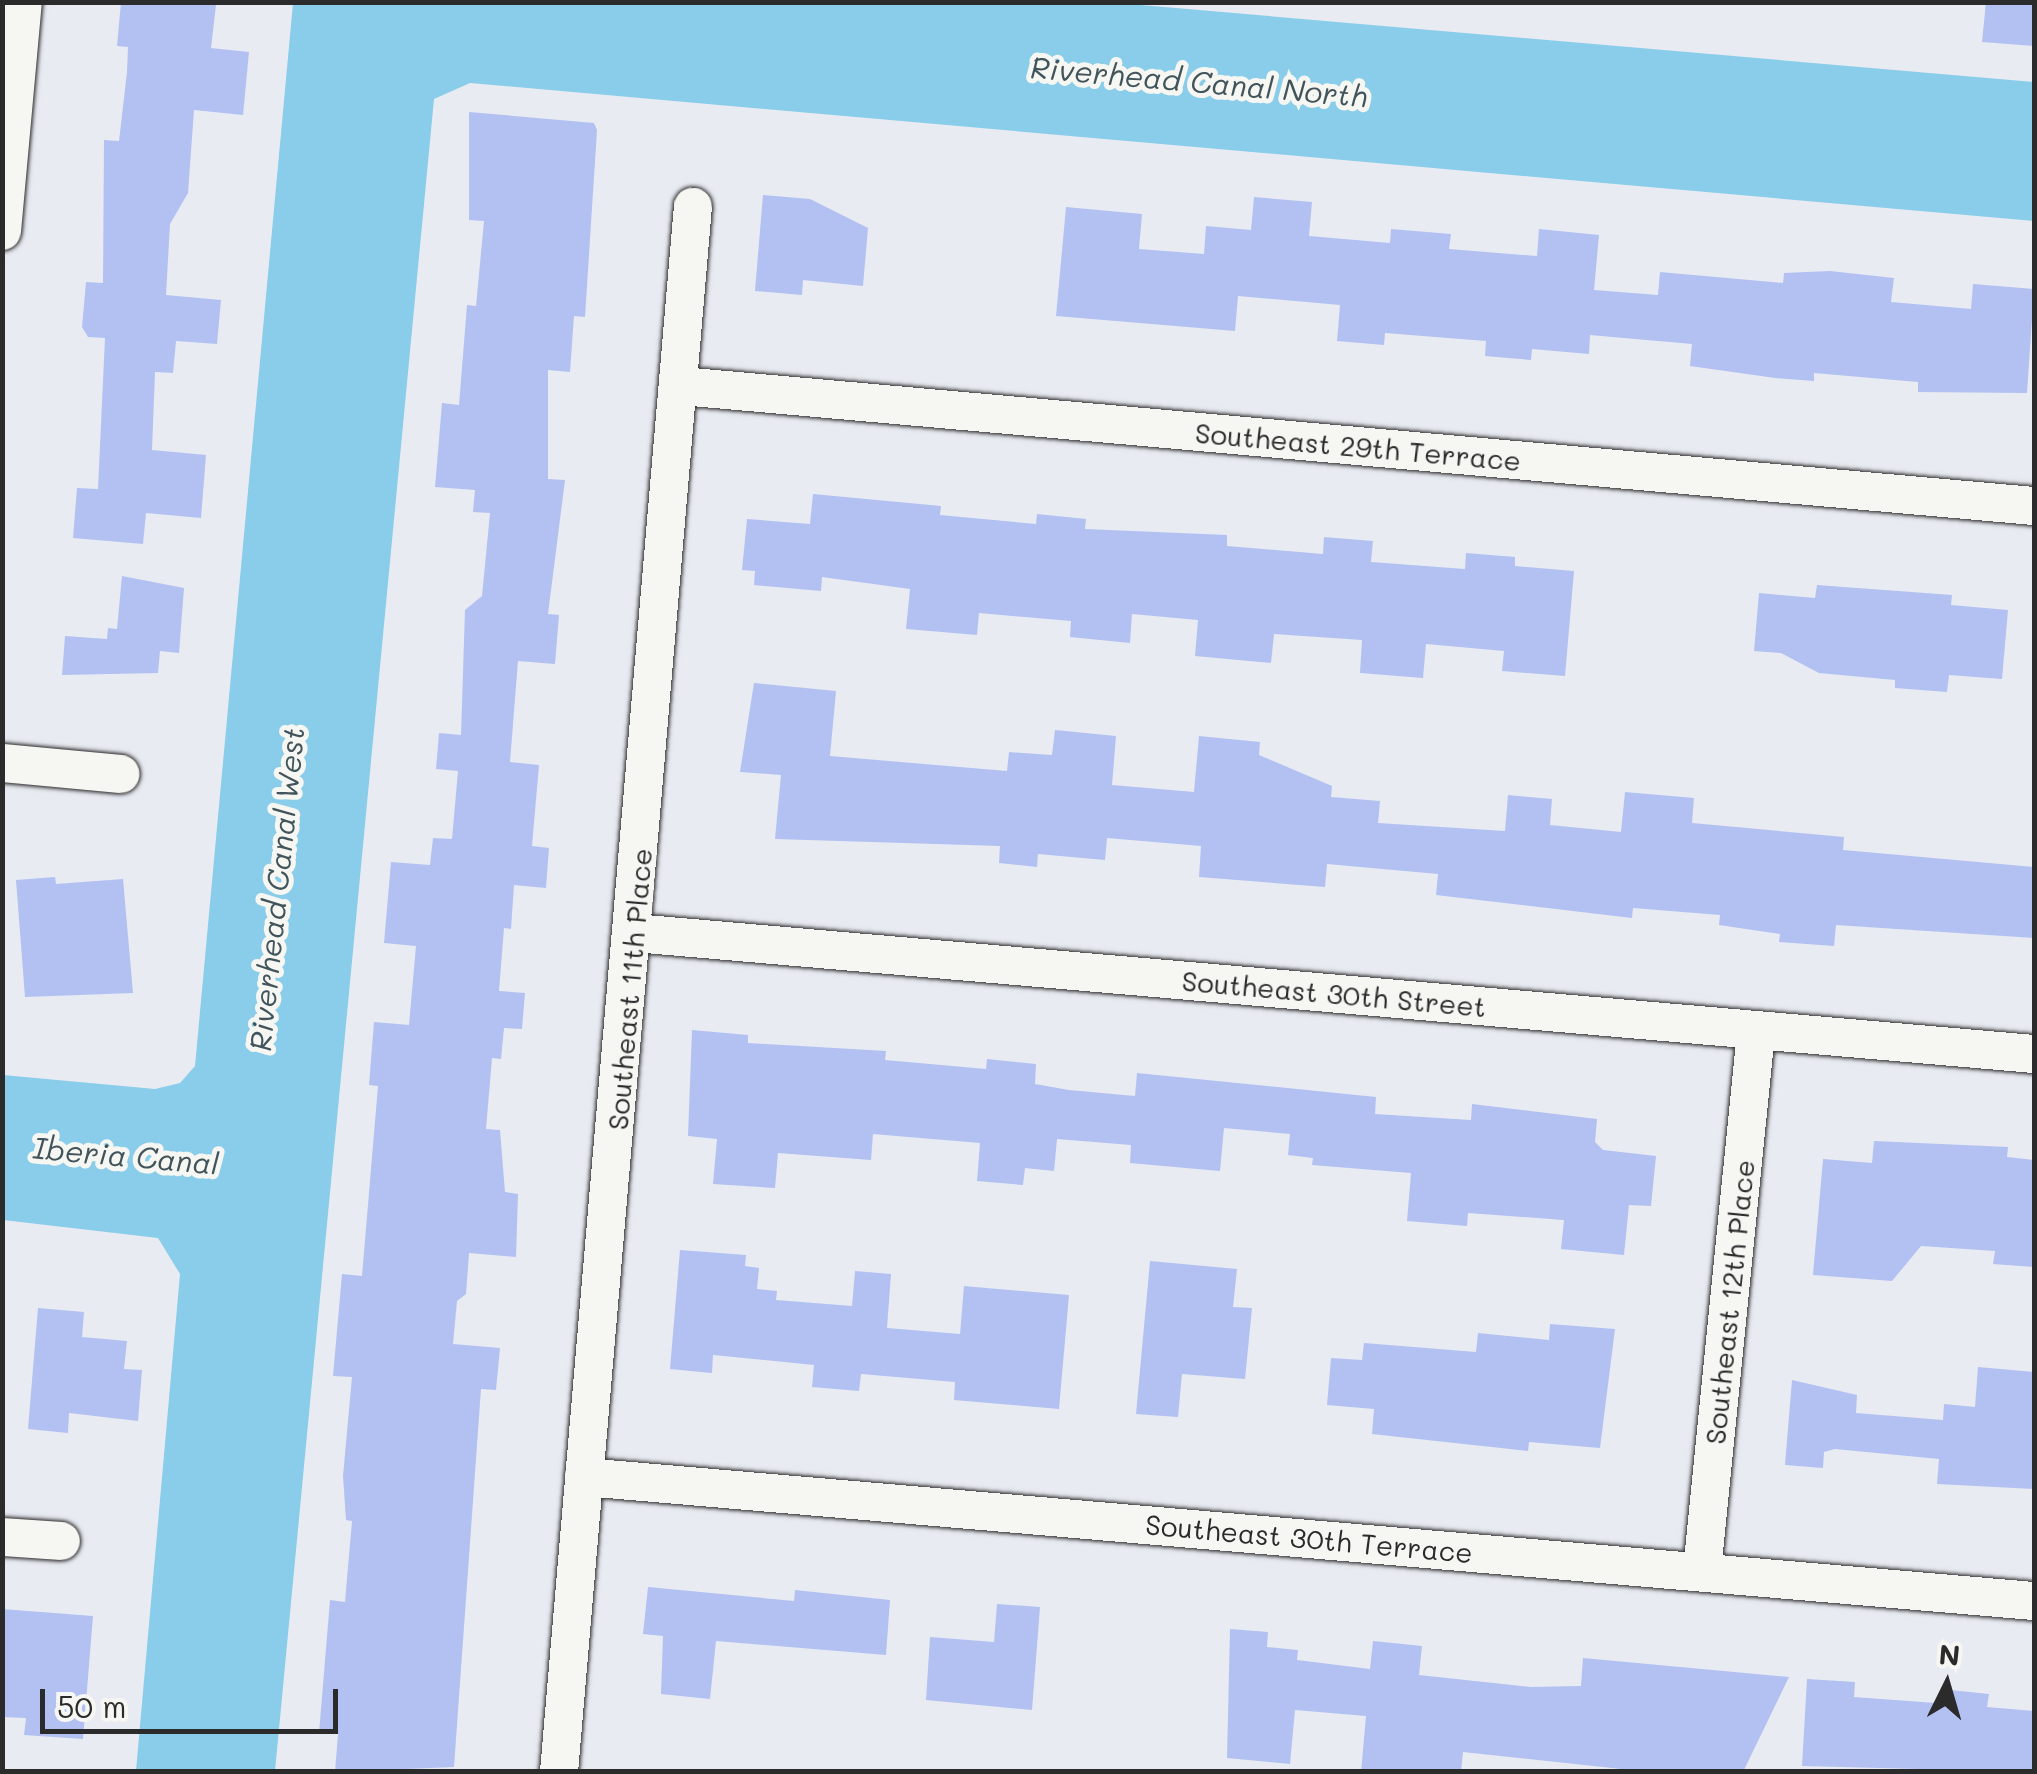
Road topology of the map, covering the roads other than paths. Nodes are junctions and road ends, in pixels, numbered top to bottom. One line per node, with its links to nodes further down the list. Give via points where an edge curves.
1 (23, 2): 3 (street)
2 (693, 207): 4 (street, Southeast 11th Place)
3 (2, 231)
4 (681, 386): 5 (street, Southeast 29th Terrace); 8 (street, Southeast 11th Place)
5 (2034, 506)
6 (2, 763): 7 (street)
7 (120, 774)
8 (634, 933): 9 (street, Southeast 30th Street); 11 (street, Southeast 11th Place)
9 (1756, 1032): 10 (street, Southeast 30th Street); 14 (street, Southeast 12th Place)
10 (2034, 1054)
11 (584, 1477): 14 (street, Southeast 30th Terrace); 16 (street, Southeast 11th Place)
12 (2, 1537): 13 (street)
13 (61, 1541)
14 (1702, 1571): 15 (street, Southeast 30th Terrace)
15 (2034, 1600)
16 (559, 1772)

